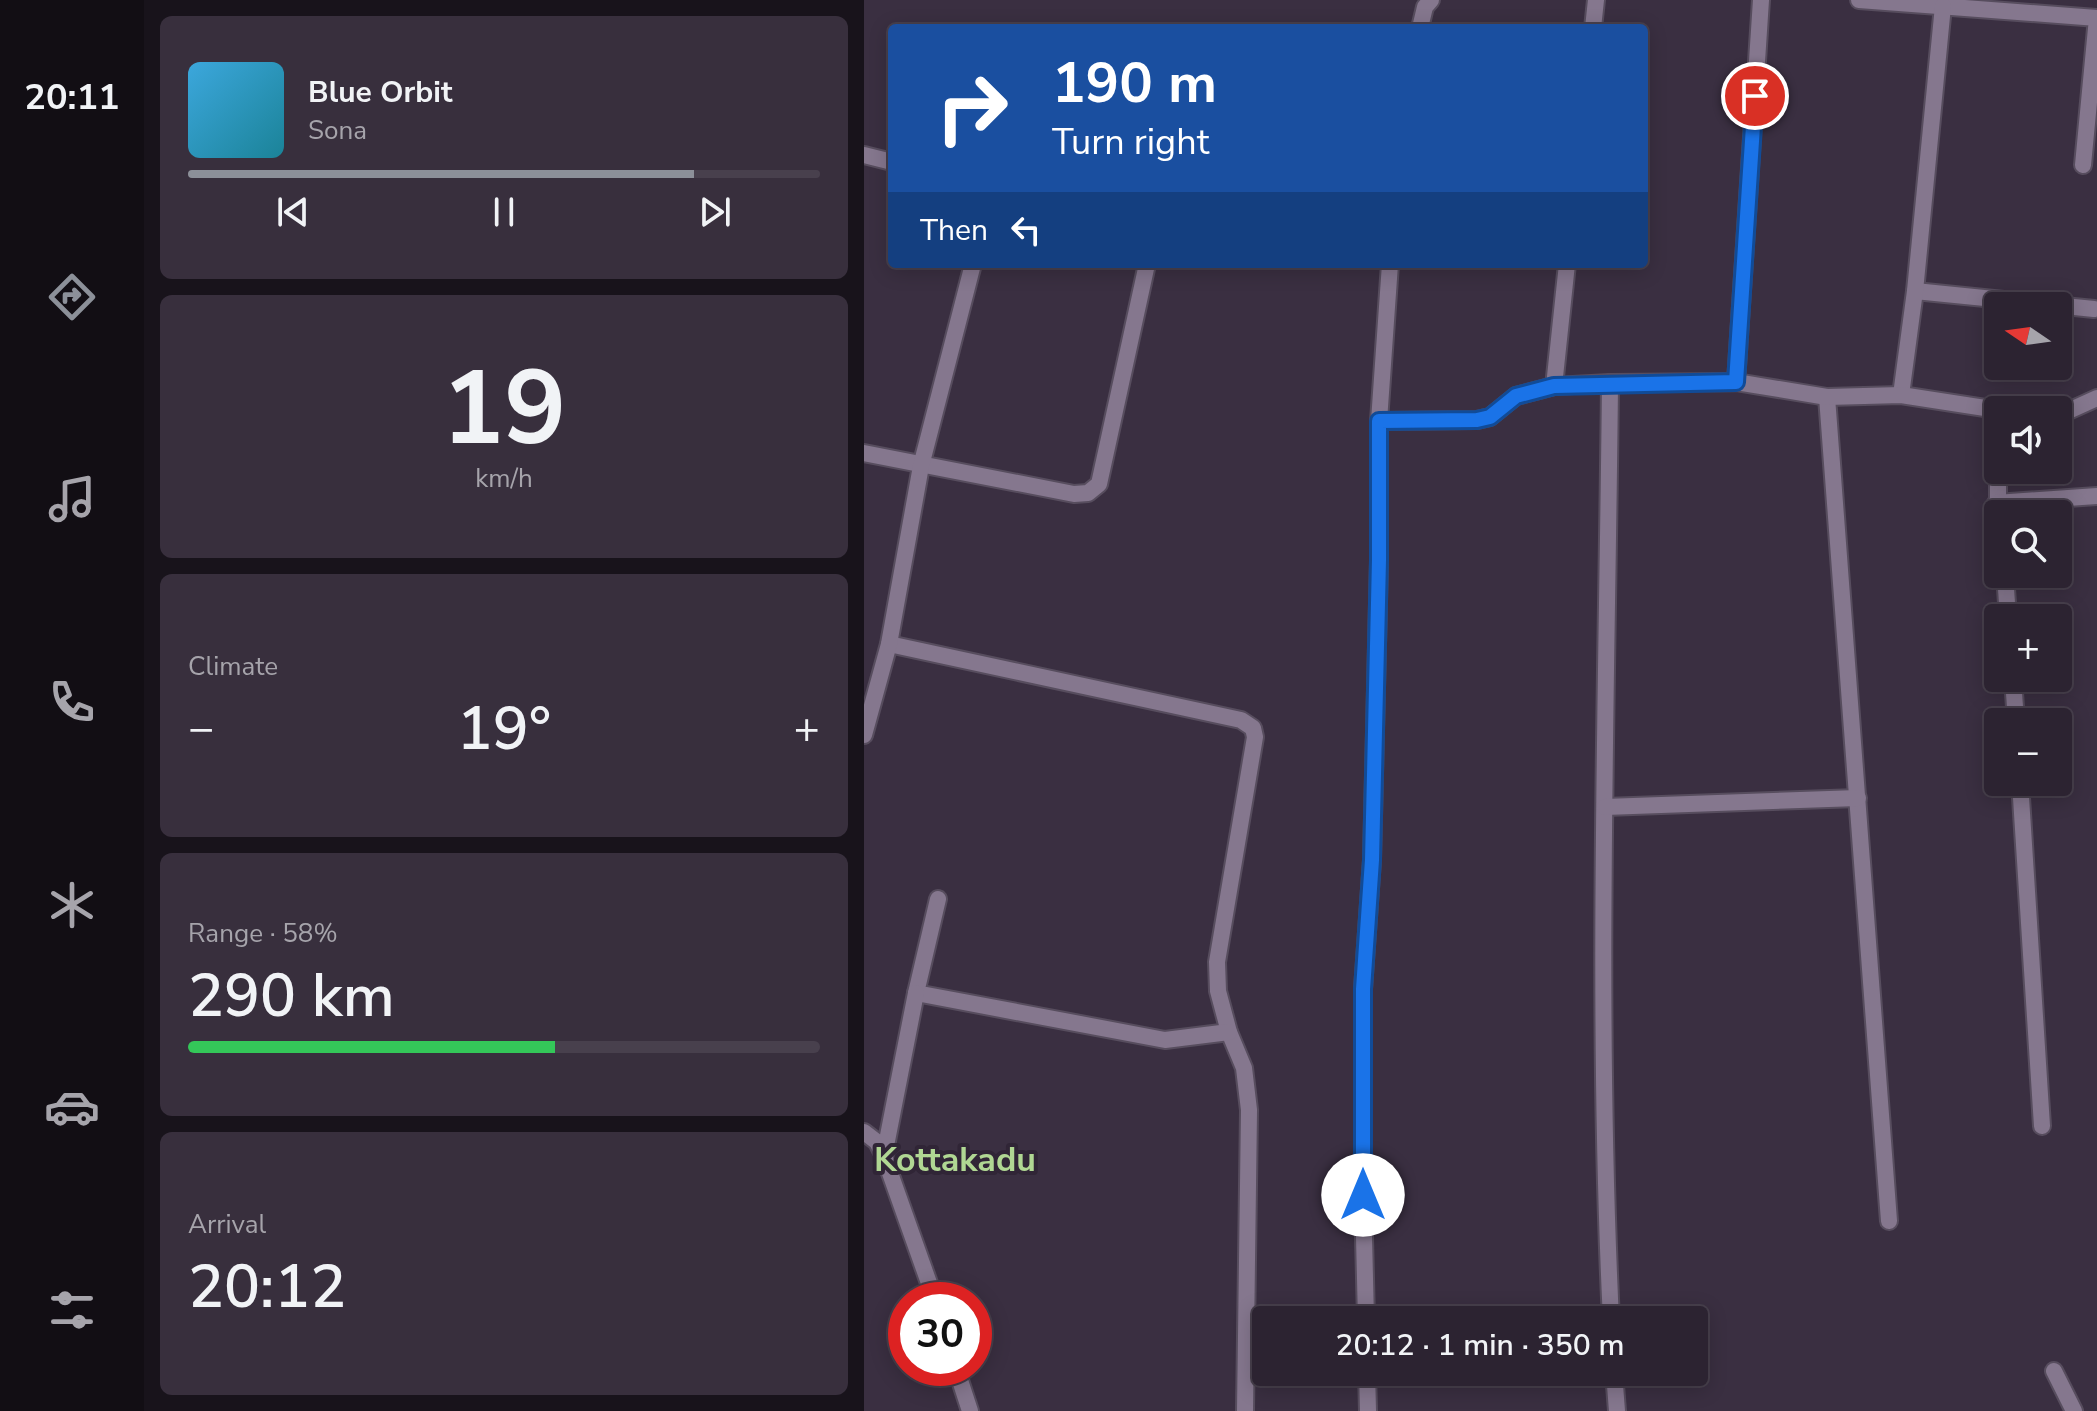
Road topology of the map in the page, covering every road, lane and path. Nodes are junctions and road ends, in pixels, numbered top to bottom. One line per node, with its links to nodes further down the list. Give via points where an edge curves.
1 (1431, 0): 6 (street)
2 (1596, 0): 7 (street)
3 (1761, 0): 17 (street)
4 (1859, 0): 5 (street)
5 (1943, 6): 10 (street, via 2097,18); 15 (street)
6 (1421, 24)
7 (1593, 24)
8 (864, 155): 9 (street)
9 (888, 161)
10 (2083, 165)
11 (972, 268): 26 (street)
12 (1146, 268): 26 (street, via 1099,484 1088,493 1074,494)
13 (1390, 268): 24 (street)
14 (1567, 268): 19 (street)
15 (1915, 291): 16 (street); 20 (street)
16 (2094, 309)
17 (1736, 382): 18 (street); 21 (street)
18 (1610, 383): 19 (street); 34 (street)
19 (1554, 386): 24 (street, via 1516,396 1490,417 1477,420)
20 (1901, 395): 21 (street); 28 (street, via 1998,410)
21 (1827, 397): 33 (street)
22 (2097, 398): 23 (street)
23 (2072, 409)
24 (1379, 421): 43 (street, via 1372,860 1363,989)
25 (864, 453): 26 (street)
26 (921, 466): 30 (street)
27 (2097, 496): 29 (street)
28 (1997, 500)
29 (2066, 500)
30 (889, 644): 31 (street); 37 (street, via 1241,720 1253,728 1217,962)
31 (864, 735)
32 (2021, 796): 38 (street)
33 (1858, 798): 34 (street); 41 (street)
34 (1605, 807): 44 (street, via 1605,1196)
35 (938, 899): 36 (street)
36 (916, 993): 37 (street, via 1165,1040); 40 (street)
37 (1229, 1032): 50 (street, via 1244,1068 1249,1110)
38 (2042, 1126)
39 (864, 1132): 40 (street)
40 (884, 1156): 42 (street)
41 (1889, 1221)
42 (929, 1282)
43 (1366, 1306)
44 (1610, 1306)
45 (2054, 1371): 53 (street)
46 (962, 1386): 49 (street)
47 (1367, 1386): 51 (street)
48 (1615, 1386): 52 (street)
49 (970, 1411)
50 (1245, 1411)
51 (1368, 1411)
52 (1617, 1411)
53 (2074, 1411)

